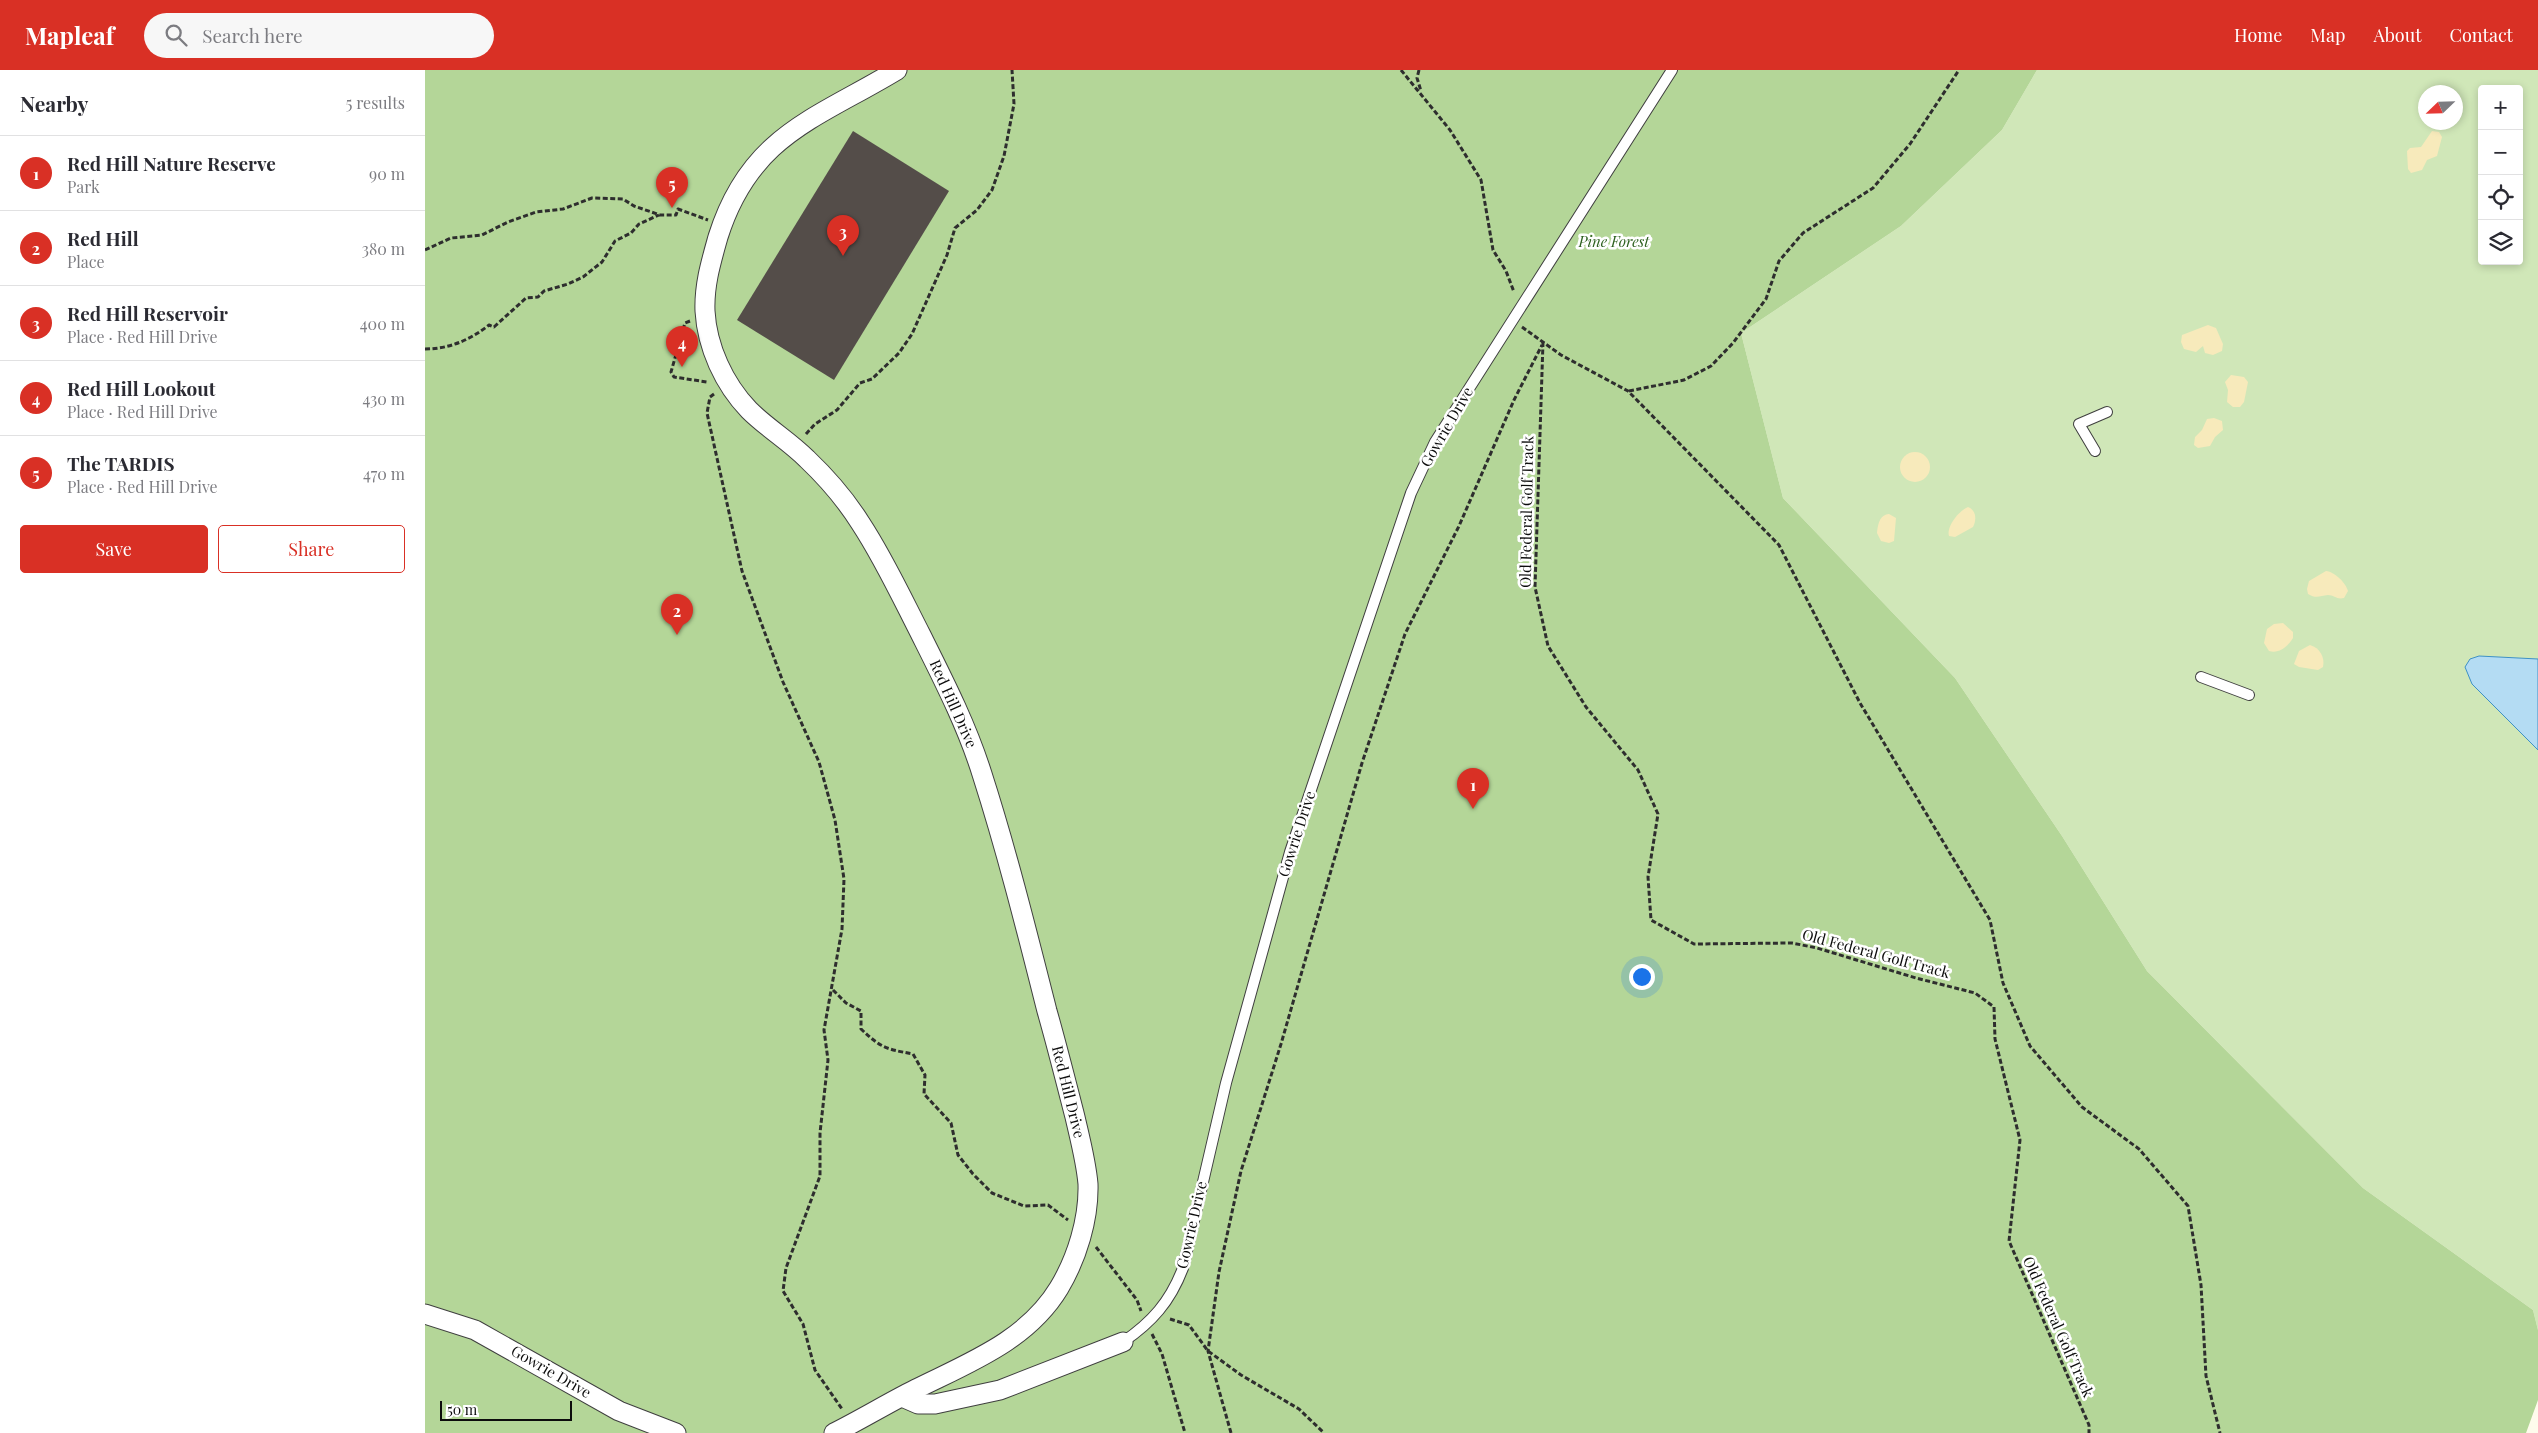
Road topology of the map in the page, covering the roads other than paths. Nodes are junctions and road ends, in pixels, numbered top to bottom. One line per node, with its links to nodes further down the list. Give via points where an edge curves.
1 (897, 70): 9 (street, Red Hill Drive, via 808,119 782,137 758,160 741,185 722,226 707,273 705,312 713,348 728,382 751,411 832,486 863,526 952,696 982,774 1030,946 1086,1169 1088,1198 1082,1231 1059,1288 1031,1323 1005,1343)
2 (1672, 70): 8 (lane, Gowrie Drive, via 1435,442 1398,528 1290,852 1226,1083 1183,1268 1167,1302 1147,1324)
3 (2107, 412): 4 (lane, via 2079,424)
4 (2095, 451)
5 (2201, 677): 6 (lane)
6 (2249, 695)
7 (425, 1314): 10 (street, Gowrie Drive, via 475,1330 619,1410)
8 (1123, 1342): 9 (street, Gowrie Drive, via 1000,1390 935,1404 919,1404)
9 (902, 1397): 11 (street)
10 (676, 1433)
11 (834, 1433)

